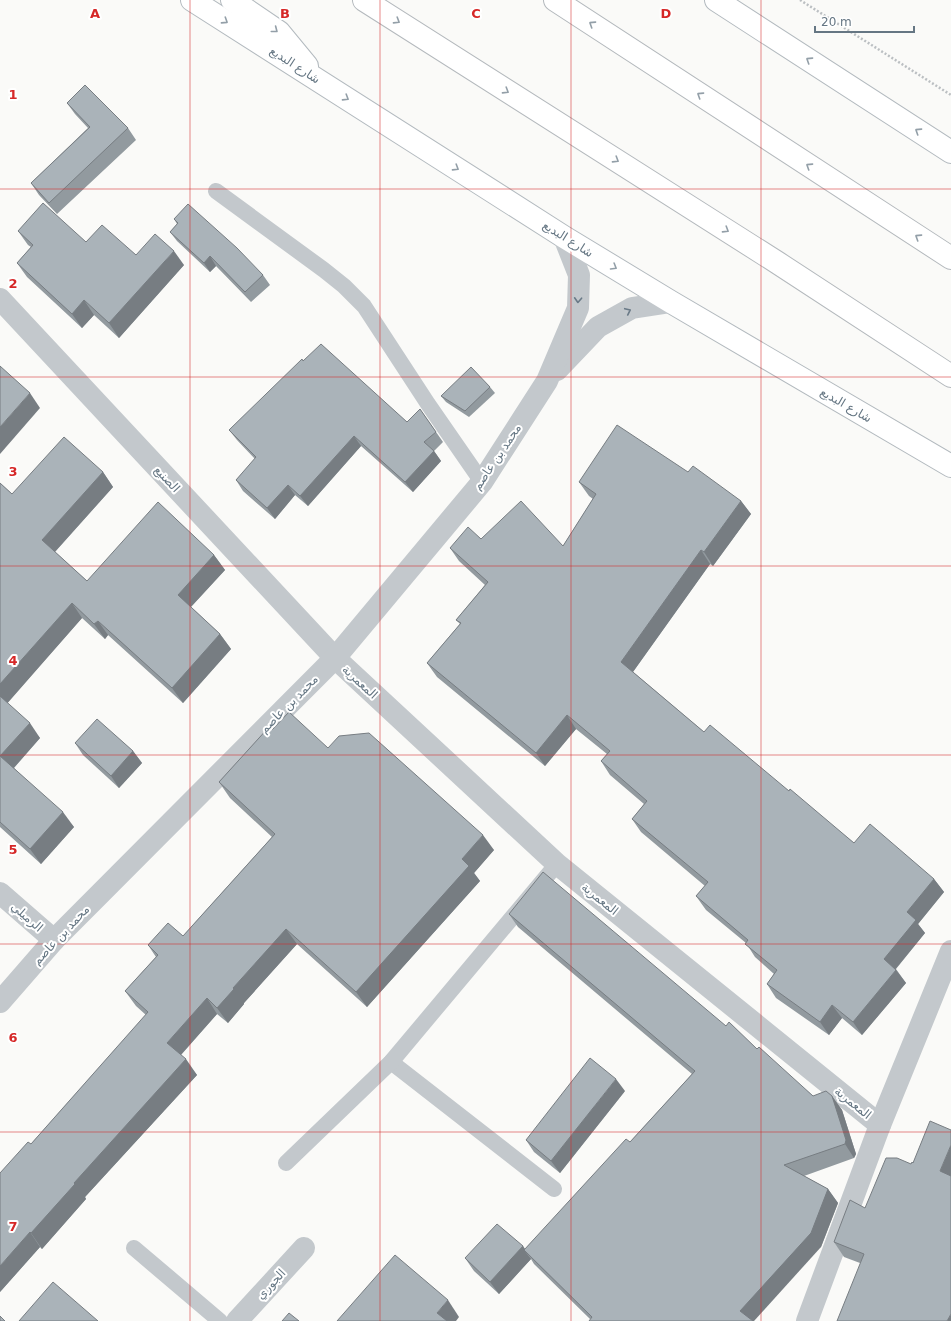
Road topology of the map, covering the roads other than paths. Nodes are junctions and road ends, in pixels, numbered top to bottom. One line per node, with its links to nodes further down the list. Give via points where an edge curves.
1 (192, 0): 6 (main road, شارع البديع, one-way to 6)
2 (232, 0): 6 (main road, one-way to 6, via 279,32)
3 (364, 0): 13 (main road, one-way to 13)
4 (554, 0): 10 (main road, one-way to 4)
5 (716, 0): 7 (main road, one-way to 5)
6 (318, 80): 9 (main road, شارع البديع, one-way to 9)
7 (951, 152)
8 (216, 191): 16 (lane, via 324,270 364,306)
9 (564, 236): 12 (main road, شارع البديع, one-way to 12); 14 (street, محمد بن عاصم, one-way to 14, via 579,275 578,308)
10 (951, 258)
11 (0, 299): 17 (street, الصنيع)
12 (671, 302): 14 (street, محمد بن عاصم, one-way to 12, via 598,327 632,308); 15 (main road, شارع البديع)
13 (951, 376)
14 (547, 381): 16 (street, محمد بن عاصم)
15 (951, 466)
16 (482, 482): 17 (street, محمد بن عاصم)
17 (335, 658): 18 (street, المعمرية); 20 (street, محمد بن عاصم)
18 (557, 864): 23 (lane); 24 (street, المعمرية)
19 (0, 893): 20 (street, الرميلي)
20 (54, 940): 22 (street, محمد بن عاصم)
21 (951, 951): 24 (street, المعمرية)
22 (0, 1002)
23 (391, 1062): 25 (lane); 26 (lane)
24 (880, 1125): 31 (street, المعمرية)
25 (286, 1163)
26 (554, 1189)
27 (134, 1248): 29 (lane)
28 (304, 1248): 30 (street, الجوري)
29 (220, 1321)
30 (237, 1321)
31 (806, 1321)

